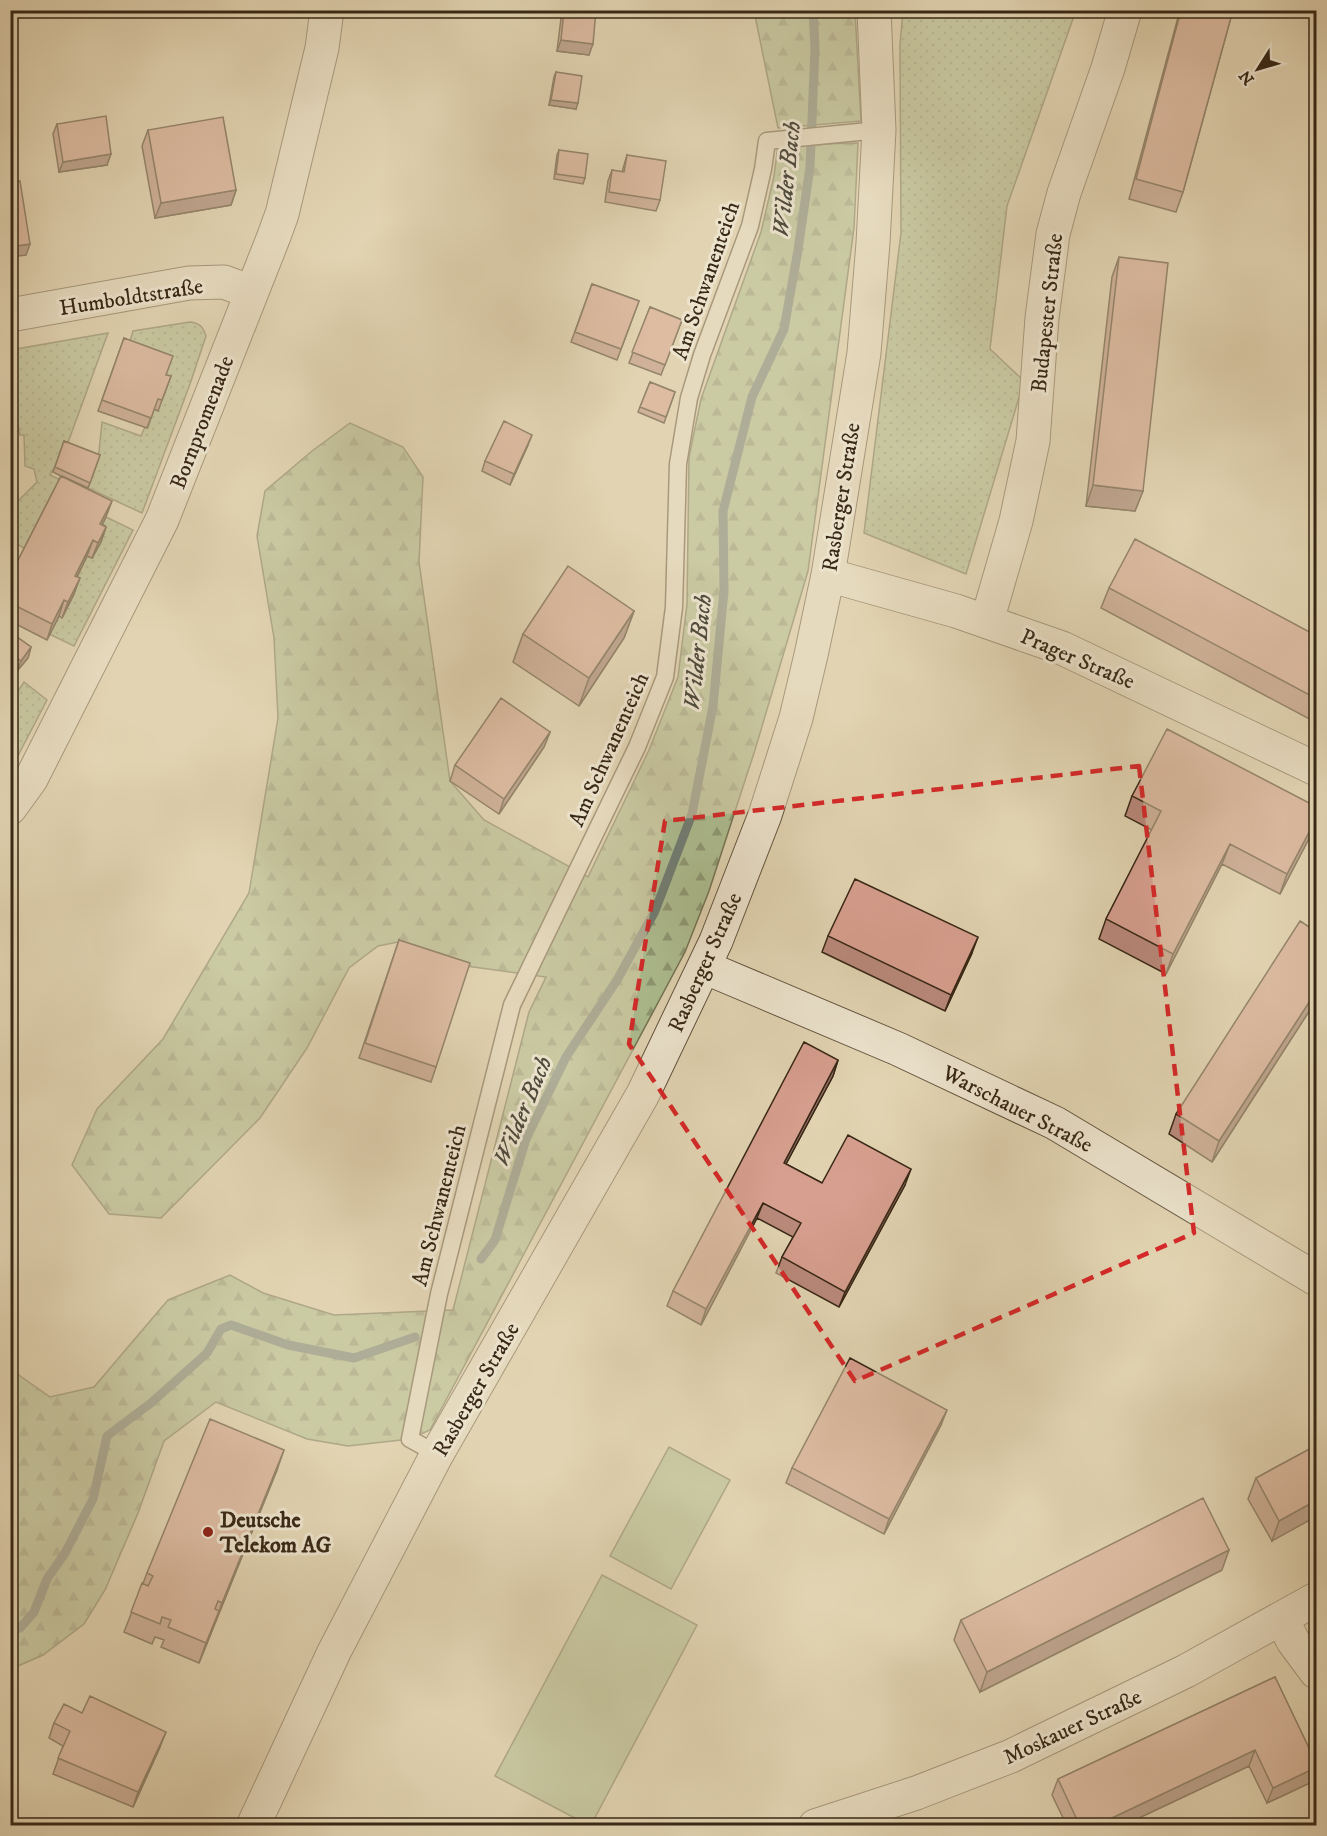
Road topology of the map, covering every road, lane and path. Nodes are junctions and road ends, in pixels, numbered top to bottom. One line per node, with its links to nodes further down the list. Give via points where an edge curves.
1 (327, 10): 5 (street, Bornpromenade, via 322,48 282,214)
2 (874, 10): 4 (street, Rasberger Straße)
3 (1125, 10): 8 (street, Budapester Straße, via 1053,234 1033,441 1016,521)
4 (879, 130): 7 (street, Rasberger Straße, via 864,353); 13 (lane, Am Schwanenteich, via 767,141 750,226 689,398 678,464 674,607 665,677 637,747 512,1005 439,1294 410,1440)
5 (251, 292): 6 (street, Humboldtstraße, via 224,282 189,283); 10 (street, Bornpromenade, via 153,540 31,779)
6 (10, 315)
7 (828, 575): 8 (street, Prager Straße); 11 (street, Rasberger Straße, via 796,718 753,848)
8 (987, 621): 9 (street, Prager Straße, via 1062,648)
9 (1317, 769)
10 (10, 808)
11 (704, 967): 12 (street, Warschauer Straße, via 898,1049 1055,1123); 13 (street, Rasberger Straße, via 643,1094)
12 (1317, 1279)
13 (437, 1454): 17 (street, Rasberger Straße, via 334,1652)
14 (1317, 1599): 15 (street, Moskauer Straße)
15 (1282, 1619): 16 (street); 18 (street, Moskauer Straße, via 1176,1676 1011,1756)
16 (1317, 1672)
17 (253, 1826)
18 (815, 1826)

